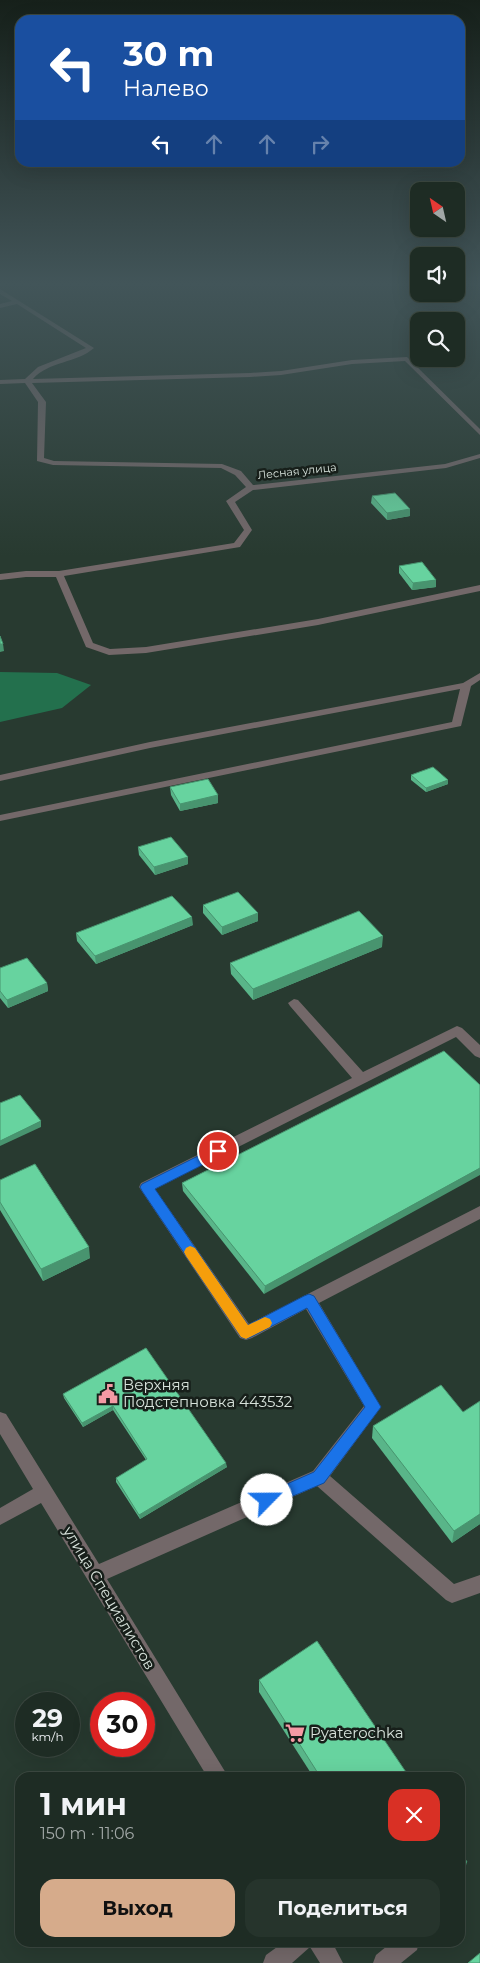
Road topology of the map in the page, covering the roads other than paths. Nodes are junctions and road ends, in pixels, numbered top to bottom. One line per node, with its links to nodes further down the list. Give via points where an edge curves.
1 (35, 373): 4 (street)
2 (284, 373): 4 (street)
3 (420, 373): 6 (street)
4 (27, 381): 5 (street); 8 (street, via 42,402 40,459 53,463 222,466 238,474)
5 (0, 382)
6 (480, 434)
7 (480, 456): 8 (street, Лесная улица, via 446,466)
8 (251, 488): 9 (street, Лесная улица, via 230,500 248,530 238,545)
9 (60, 574): 10 (street, Лесная улица); 11 (street, via 90,645 110,652 146,650 318,622)
10 (0, 577)
11 (480, 588)
12 (480, 676): 13 (street)
13 (466, 685): 14 (street, via 150,745); 15 (street, via 457,724)
14 (0, 778)
15 (0, 818)
16 (294, 1003): 18 (street)
17 (480, 1053): 18 (street, via 457,1031)
18 (360, 1080): 20 (street, via 146,1187 246,1333)
19 (480, 1212): 20 (street)
20 (309, 1300): 22 (street, via 373,1407)
21 (0, 1419): 23 (street, улица Специалистов)
22 (319, 1478): 25 (street); 26 (street, via 452,1594)
23 (44, 1492): 24 (street); 25 (street, улица Специалистов)
24 (0, 1517)
25 (95, 1575): 27 (street, улица Специалистов)
26 (480, 1584)
27 (215, 1772)
28 (295, 1947): 31 (street)
29 (322, 1947): 32 (street)
30 (402, 1947): 33 (street)
31 (274, 1963)
32 (332, 1963)
33 (384, 1963)

